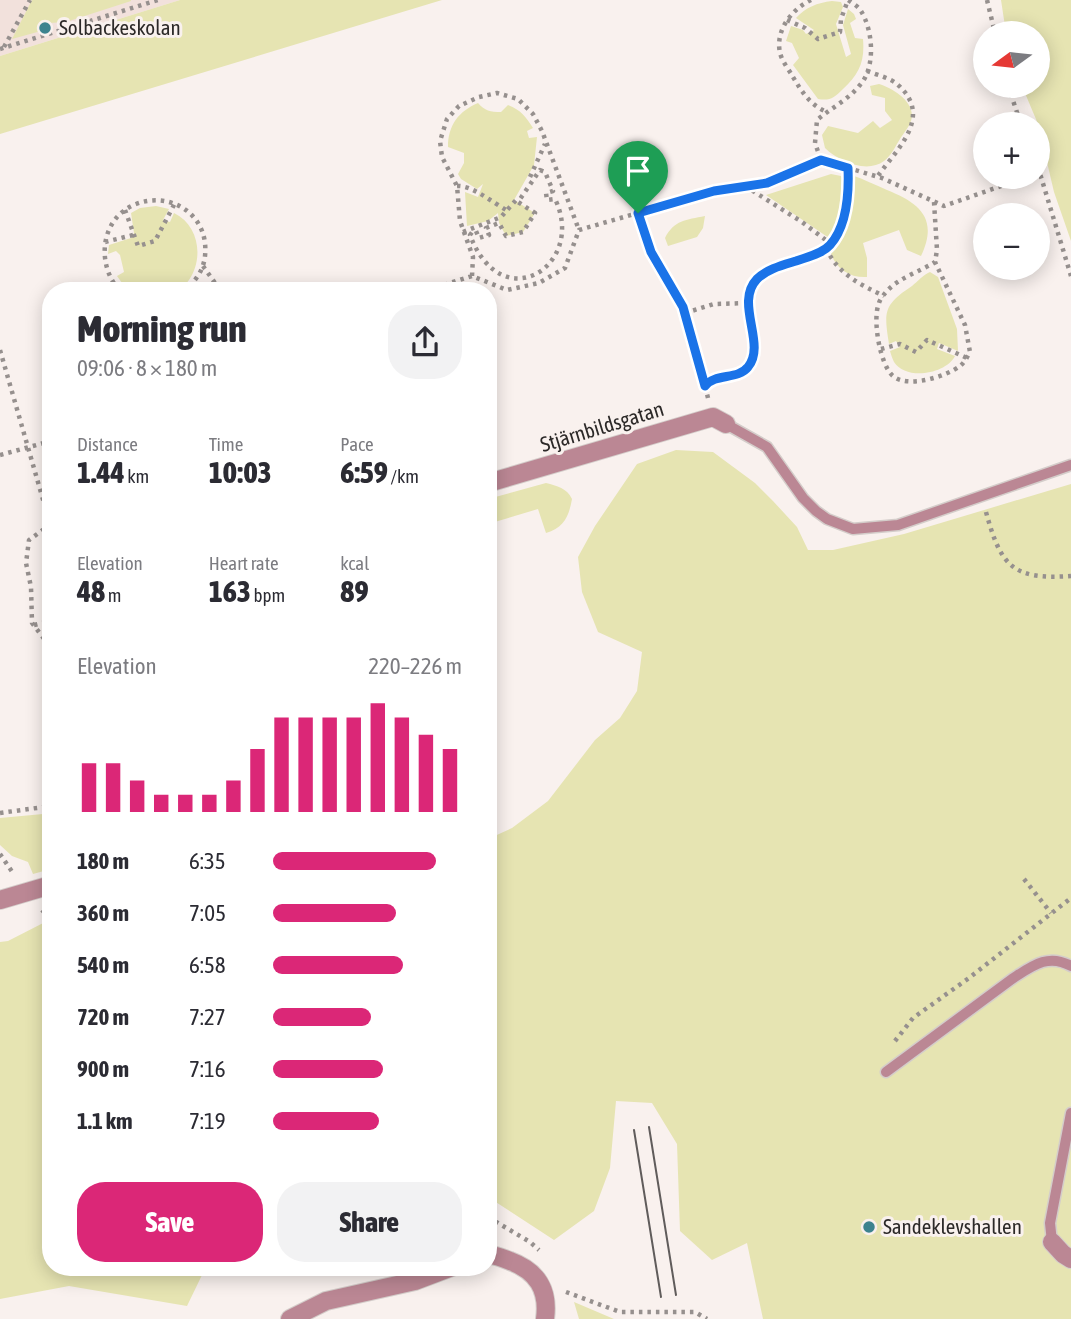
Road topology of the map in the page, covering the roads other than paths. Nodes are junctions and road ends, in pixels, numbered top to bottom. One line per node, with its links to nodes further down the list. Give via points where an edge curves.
1 (720, 421): 2 (lane, via 767,447 803,498 827,519 853,529 898,525); 3 (street, Stjärnbildsgatan)
2 (1071, 466)
3 (497, 481)
4 (42, 888): 5 (street)
5 (0, 900)
6 (1071, 966): 7 (lane, via 1055,960 1032,966)
7 (886, 1072)
8 (1071, 1113): 9 (lane, via 1050,1223)
9 (1052, 1242): 11 (street)
10 (497, 1256): 14 (street, via 535,1274 543,1292)
11 (1071, 1259)
12 (429, 1276): 13 (street, via 326,1301)
13 (290, 1319)
14 (545, 1319)

